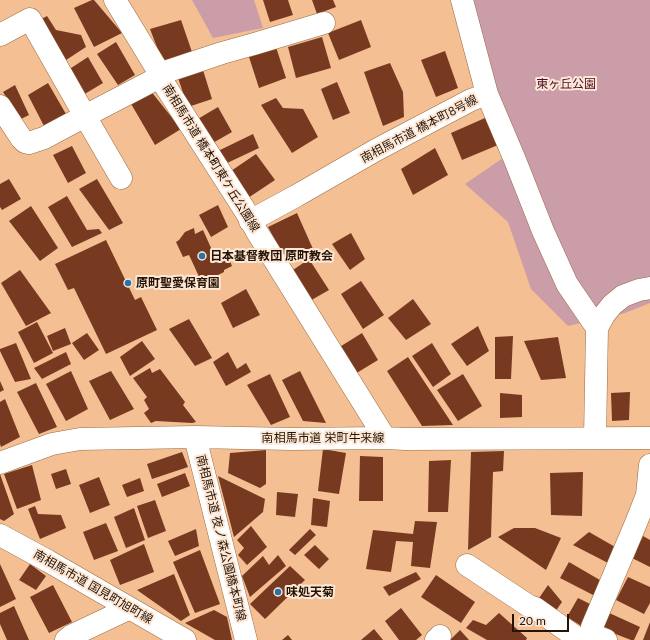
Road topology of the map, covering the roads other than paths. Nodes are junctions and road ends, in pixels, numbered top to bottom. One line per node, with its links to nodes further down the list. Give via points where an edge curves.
1 (115, 0): 5 (street, 南相馬市道 橋本町東ケ丘公園線)
2 (462, 0): 6 (street)
3 (324, 23): 5 (street, via 184,65)
4 (0, 35): 8 (street, via 30,19)
5 (160, 75): 8 (street); 10 (street, 南相馬市道 橋本町東ケ丘公園線)
6 (486, 94): 10 (street, 南相馬市道 橋本町8号線, via 376,150); 12 (street, 南相馬市道 橋本町8号線, via 567,284)
7 (0, 106): 8 (street, via 21,138 29,143 44,138)
8 (85, 116): 9 (street)
9 (120, 178)
10 (250, 221): 14 (street, 南相馬市道 橋本町東ケ丘公園線)
11 (650, 288): 12 (street, via 623,296 604,315)
12 (598, 328): 15 (street)
13 (195, 436): 14 (street, 南相馬市道 栄町牛来線); 17 (street, 南相馬市道 栄町牛来線, via 80,439 52,444); 25 (street, 南相馬市道 夜ノ森公園橋本町線)
14 (385, 438): 15 (street, 南相馬市道 栄町牛来線)
15 (595, 438): 16 (street, 南相馬市道 栄町牛来線)
16 (650, 438)
17 (0, 463)
18 (650, 465): 22 (street, via 647,495 592,627 591,634)
19 (0, 535): 21 (street, 南相馬市道 国見町旭町線)
20 (467, 565): 22 (street, via 529,606)
21 (130, 608): 23 (street); 24 (street, 南相馬市道 国見町旭町線)
22 (594, 639)
23 (66, 640)
24 (185, 640)
25 (246, 640)

